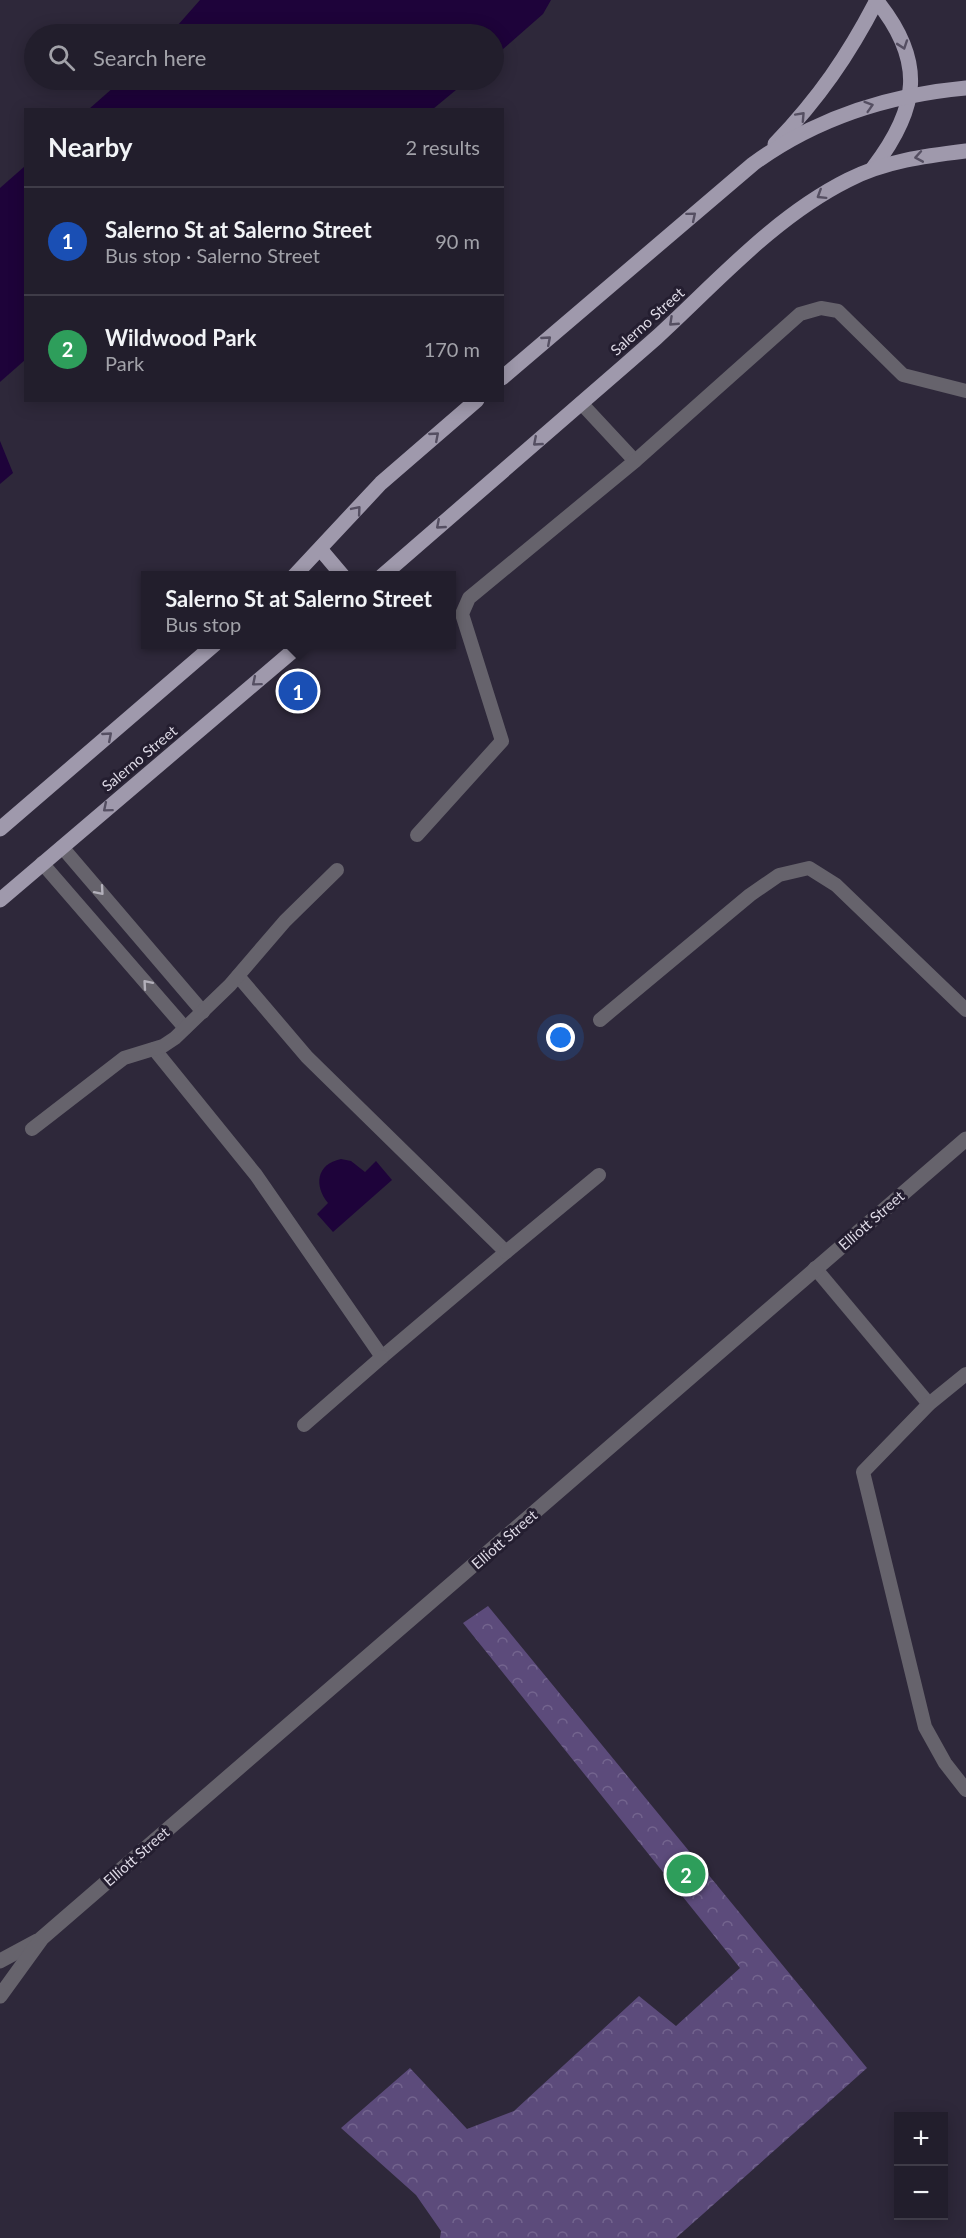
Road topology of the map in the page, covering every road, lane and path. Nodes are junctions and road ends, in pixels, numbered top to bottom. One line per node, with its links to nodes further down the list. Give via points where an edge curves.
1 (876, 0): 3 (main road, one-way to 3, via 893,22 905,49); 5 (main road, one-way to 1, via 817,99)
2 (966, 88): 3 (main road)
3 (909, 95): 5 (main road, one-way to 3, via 826,122); 6 (main road, via 903,121)
4 (966, 151): 6 (main road, Salerno Street, one-way to 6)
5 (760, 159): 7 (main road, one-way to 5)
6 (873, 168): 10 (main road, Salerno Street, one-way to 10, via 825,192 793,215)
7 (504, 376)
8 (966, 391): 11 (lane, via 903,375 838,311 821,308 800,314)
9 (475, 402): 12 (main road, one-way to 9, via 381,483)
10 (581, 404): 11 (lane); 15 (main road, Salerno Street, one-way to 15)
11 (635, 461): 19 (lane, via 469,598 462,614 502,741)
12 (321, 550): 13 (main road); 14 (main road)
13 (299, 571)
14 (339, 571)
15 (388, 571)
16 (210, 649): 18 (main road, one-way to 16)
17 (296, 649): 20 (main road, Salerno Street, one-way to 20)
18 (0, 830)
19 (417, 835)
20 (62, 847): 21 (main road, Salerno Street); 26 (lane, one-way to 26)
21 (42, 863): 23 (main road, Salerno Street); 28 (lane, one-way to 21)
22 (337, 870): 24 (lane)
23 (0, 900)
24 (238, 976): 26 (lane); 33 (lane, via 301,1052)
25 (966, 1010): 27 (lane, via 836,885 809,868 779,875 750,895)
26 (203, 1012): 28 (lane)
27 (600, 1020)
28 (185, 1028): 29 (lane, via 169,1043)
29 (154, 1049): 30 (lane, via 124,1058); 35 (lane, via 263,1184)
30 (32, 1129)
31 (966, 1139): 34 (street, Elliott Street)
32 (599, 1175): 33 (lane)
33 (506, 1252): 35 (lane)
34 (815, 1268): 37 (lane); 40 (street, Elliott Street)
35 (382, 1357): 38 (lane)
36 (966, 1374): 37 (lane)
37 (929, 1404): 39 (lane, via 863,1472 925,1727)
38 (304, 1425)
39 (966, 1790)
40 (42, 1938): 41 (street, Elliott Street); 42 (street, Elliott Street)
41 (0, 1961)
42 (0, 1996)

